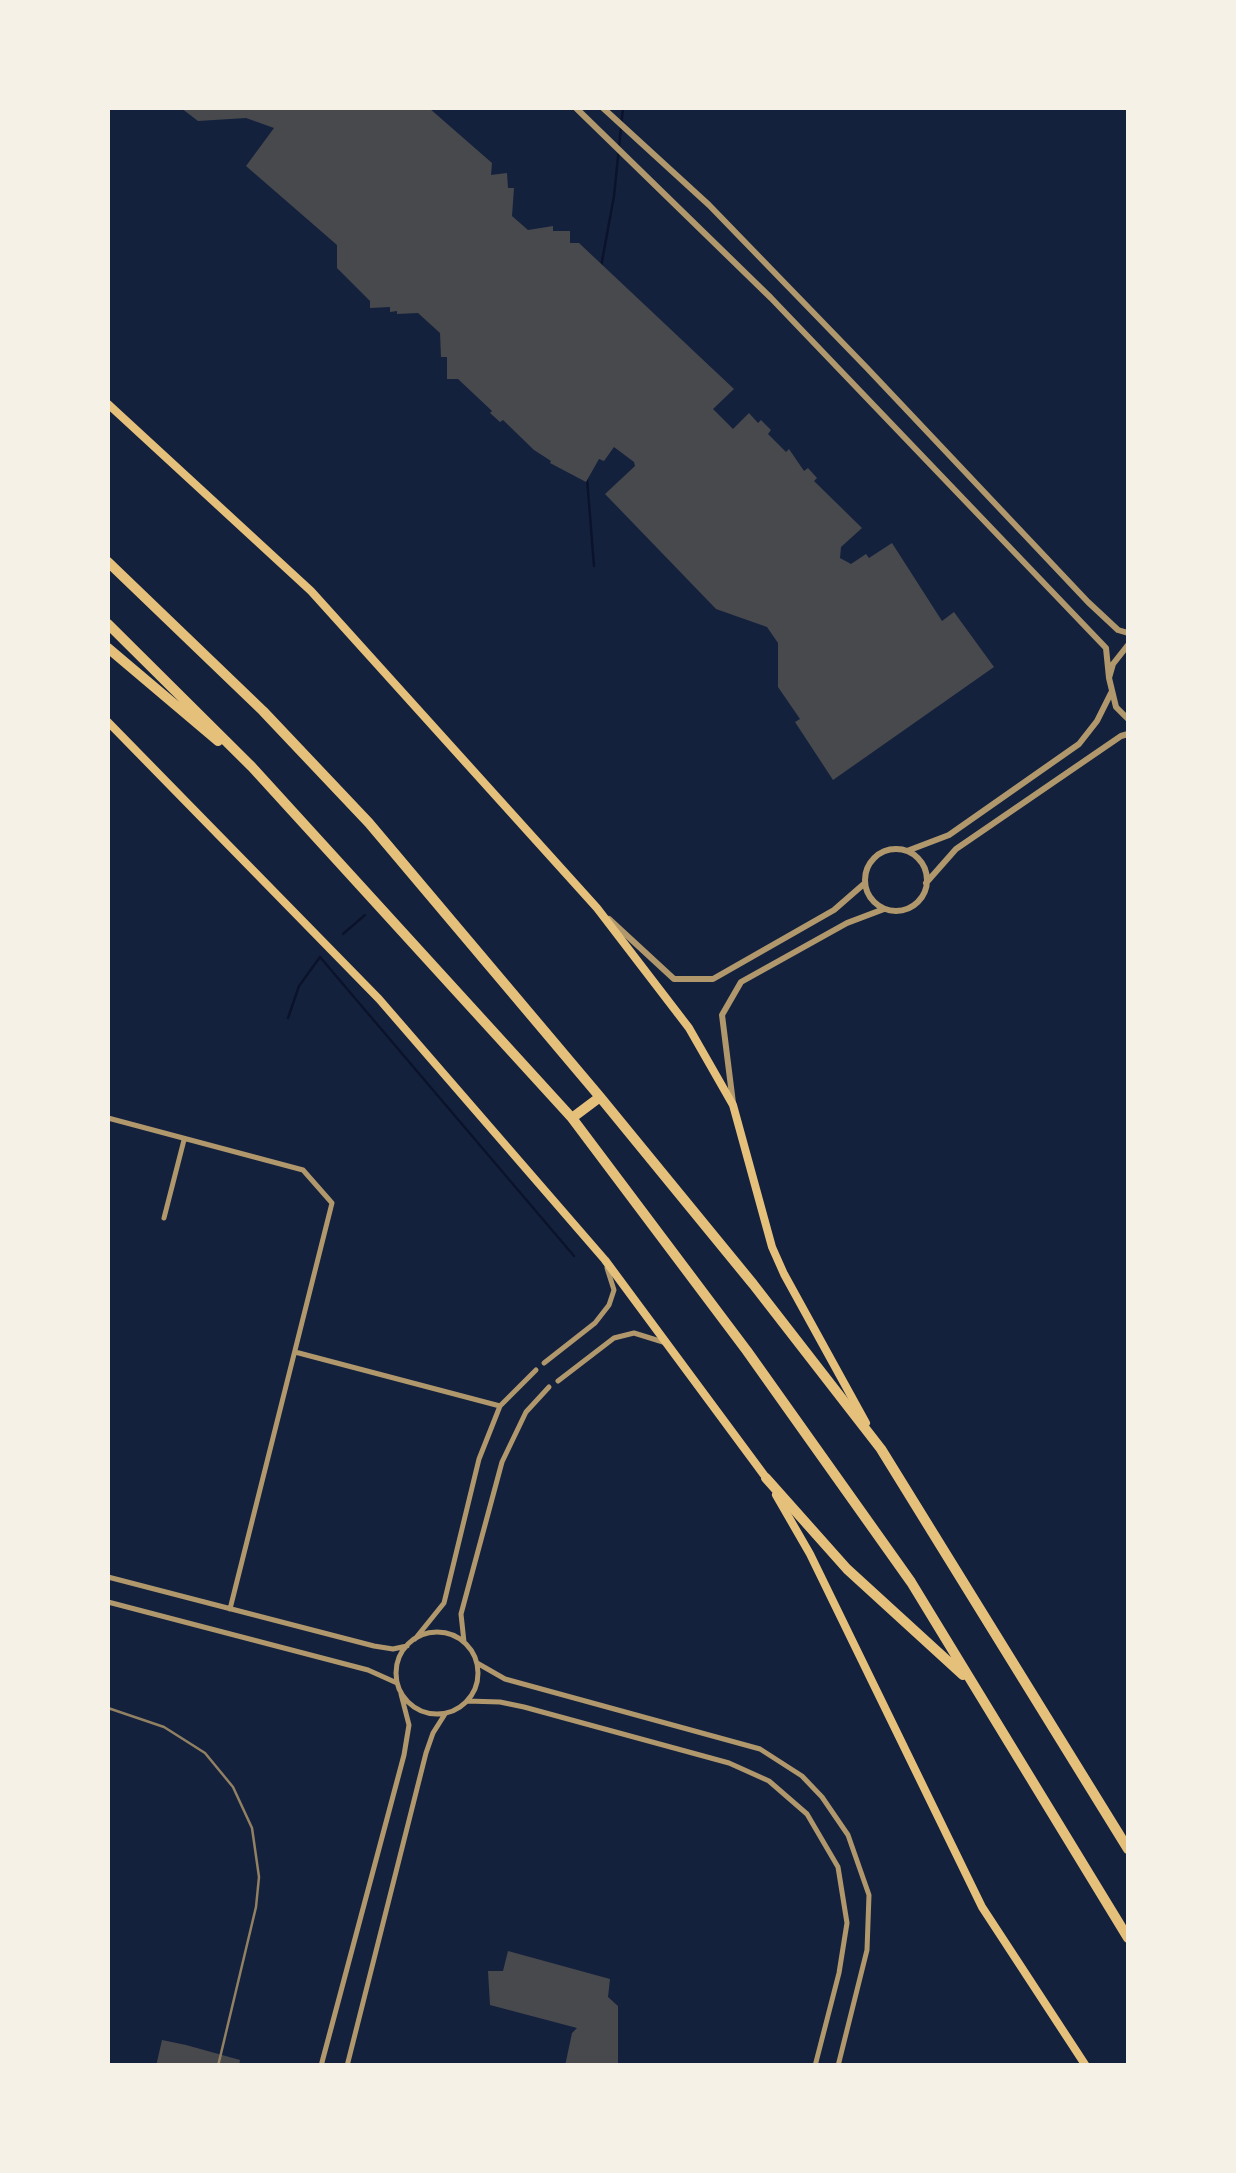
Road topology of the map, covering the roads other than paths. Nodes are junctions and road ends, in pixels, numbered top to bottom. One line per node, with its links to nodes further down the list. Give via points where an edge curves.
1 (576, 108): 9 (street, via 771,298 1106,648)
2 (604, 108): 6 (street, via 722,218 1088,602)
3 (108, 404): 18 (main road, via 310,592)
4 (108, 562): 20 (highway, via 369,823)
5 (108, 624): 14 (highway)
6 (1128, 633)
7 (1128, 645): 9 (street)
8 (108, 648): 14 (highway)
9 (1109, 678): 10 (street)
10 (1110, 693): 11 (street); 15 (street, via 1079,744 949,834)
11 (1128, 719)
12 (108, 722): 26 (main road, via 379,1000)
13 (1128, 734): 17 (street, via 956,849)
14 (260, 775): 23 (highway)
15 (907, 851): 16 (street, via 893,848 874,857); 17 (street, via 920,861)
16 (865, 882): 18 (street, via 834,910 713,979 674,980); 19 (street, via 868,896)
17 (926, 884): 19 (street, via 913,906)
18 (597, 908): 21 (main road, via 689,1028)
19 (884, 909): 21 (street, via 741,982 722,1015)
20 (600, 1097): 23 (highway); 34 (highway)
21 (733, 1104): 34 (main road, via 772,1247)
22 (108, 1118): 24 (street)
23 (572, 1118): 44 (highway, via 900,1566)
24 (184, 1140): 25 (street); 28 (street, via 303,1170 332,1202)
25 (164, 1218)
26 (605, 1260): 27 (main road); 29 (street, via 614,1290 609,1306)
27 (666, 1342): 31 (street, via 634,1333 614,1338); 35 (main road)
28 (295, 1352): 33 (street); 38 (street)
29 (544, 1363)
30 (536, 1370): 33 (street)
31 (558, 1381)
32 (550, 1388): 40 (street, via 526,1412 502,1462 461,1614)
33 (500, 1406): 39 (street, via 479,1459 444,1603)
34 (880, 1449): 48 (highway)
35 (766, 1478): 44 (highway, via 848,1570); 54 (main road, via 810,1554 982,1908)
36 (108, 1578): 38 (street)
37 (108, 1602): 43 (street)
38 (230, 1609): 41 (street, via 374,1646)
39 (415, 1639): 40 (street, via 440,1632); 41 (street)
40 (464, 1642): 42 (street)
41 (407, 1646): 43 (street)
42 (476, 1663): 46 (street, via 478,1677); 53 (street, via 505,1679 760,1750 822,1796 848,1835 868,1895 867,1950)
43 (397, 1683): 45 (street)
44 (972, 1683): 49 (highway)
45 (401, 1694): 47 (street, via 420,1711); 50 (street, via 409,1725 404,1755)
46 (467, 1701): 47 (street); 52 (street, via 524,1707 729,1763 768,1780 807,1814 838,1867 847,1923)
47 (445, 1714): 51 (street, via 426,1754)
48 (1128, 1850)
49 (1128, 1938)
50 (321, 2066)
51 (347, 2066)
52 (815, 2066)
53 (838, 2066)
54 (1086, 2066)

